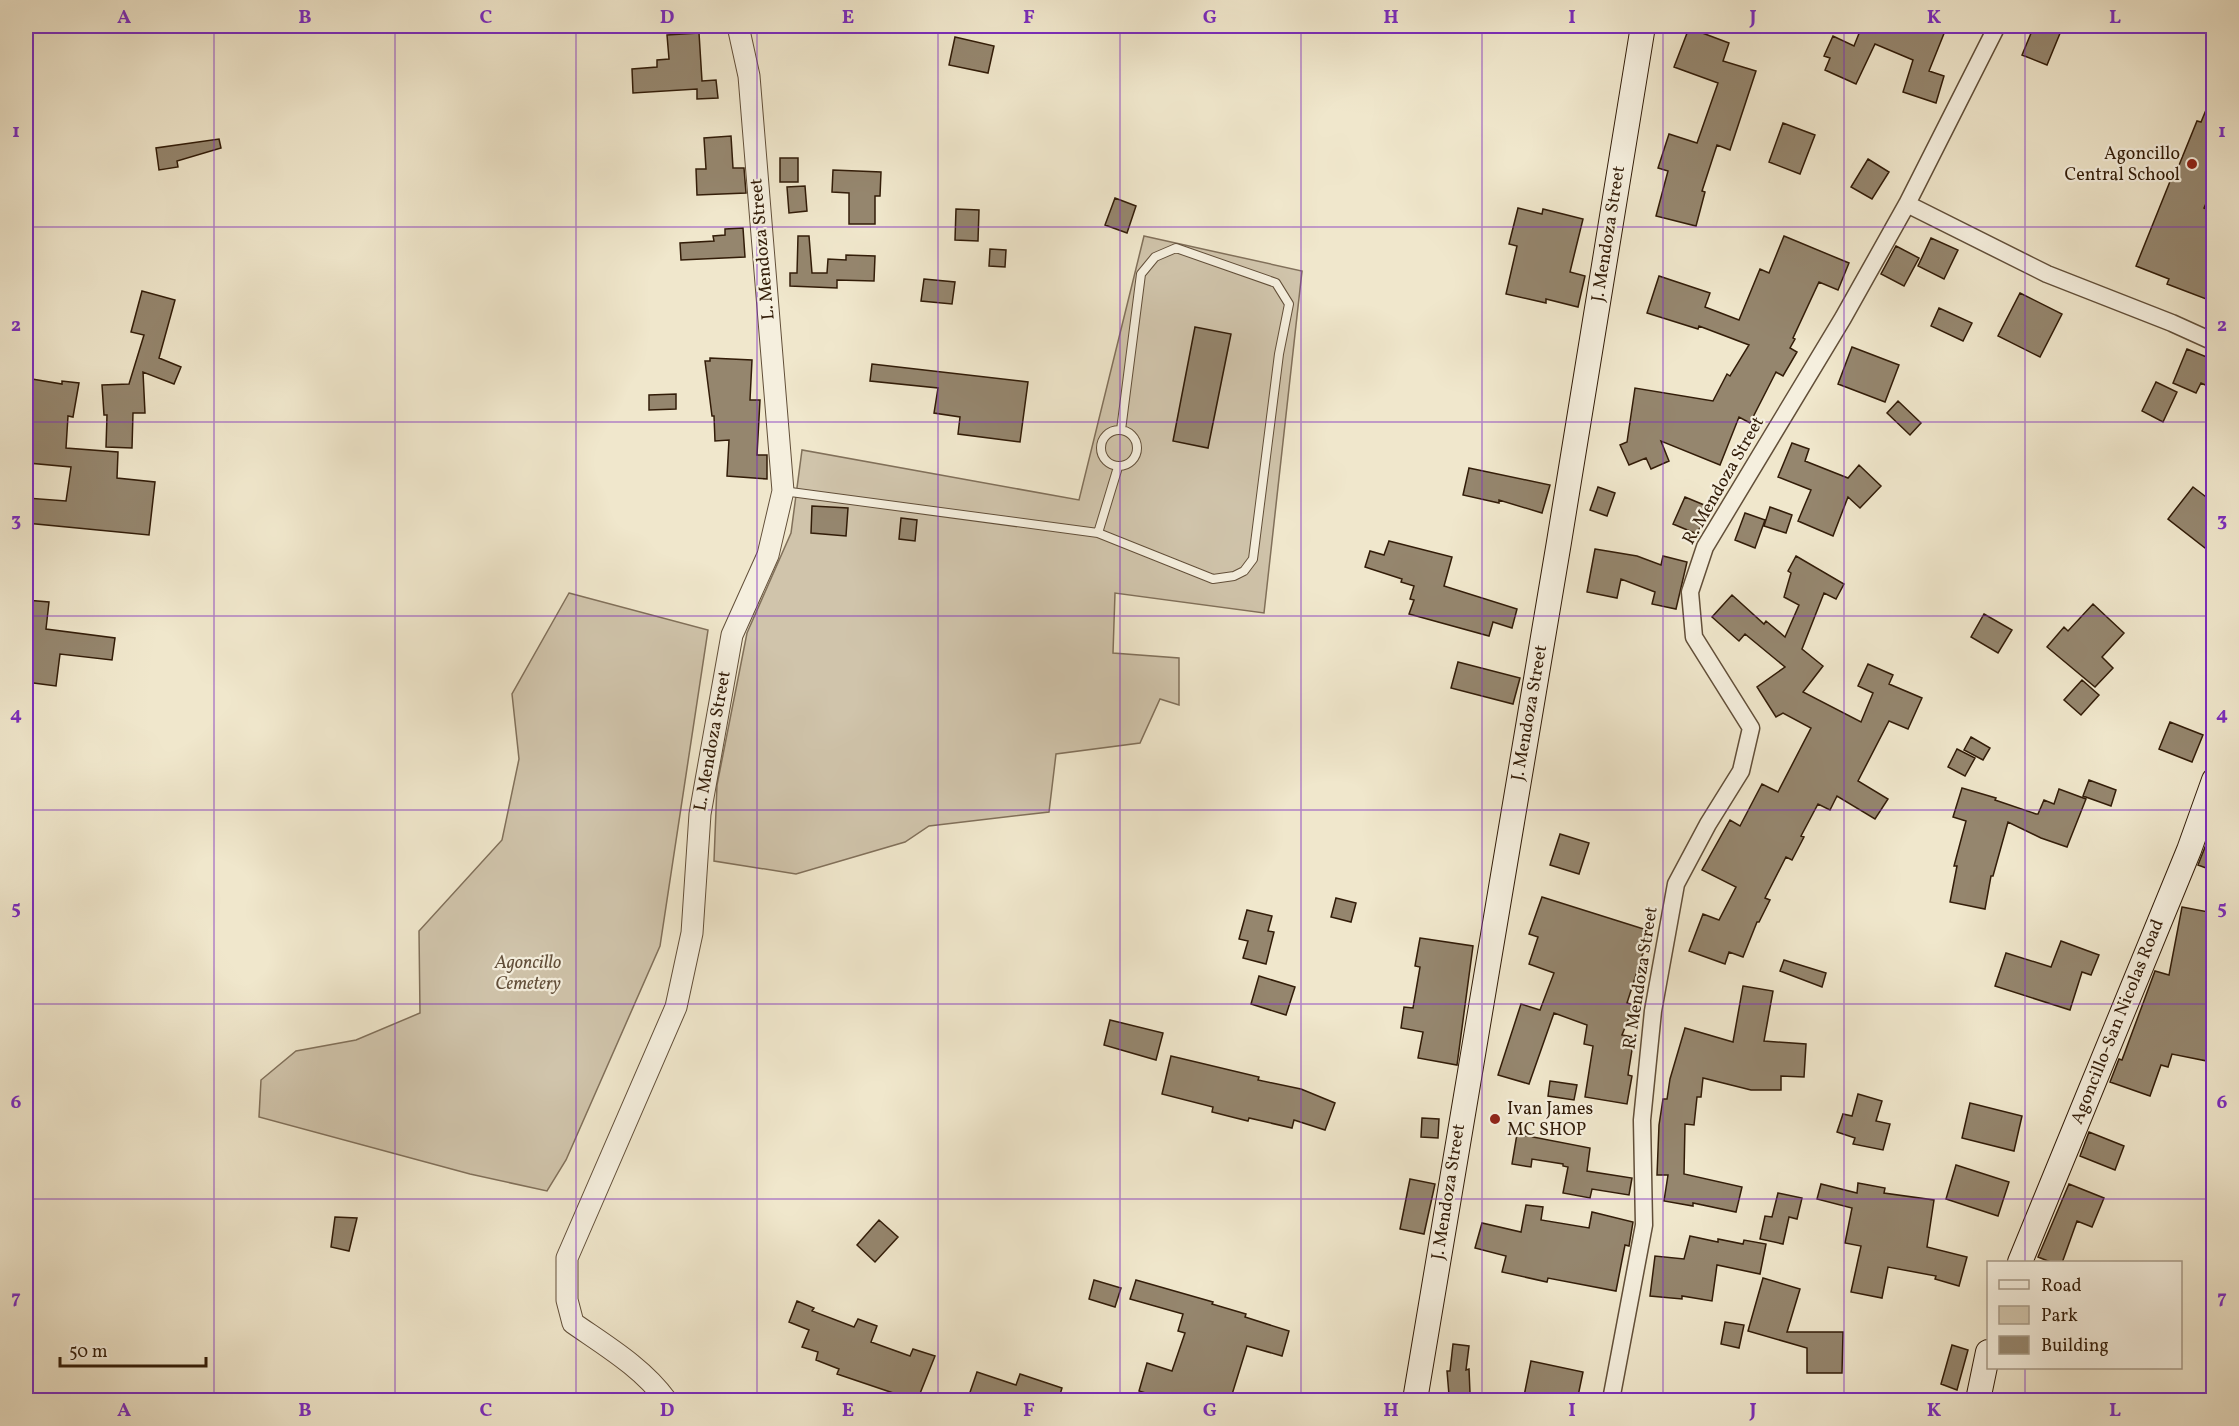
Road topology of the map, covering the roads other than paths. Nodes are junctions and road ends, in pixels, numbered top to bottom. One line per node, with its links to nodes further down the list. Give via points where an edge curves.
1 (738, 26): 8 (street, L. Mendoza Street, via 749,76)
2 (1643, 26): 14 (main road, J. Mendoza Street)
3 (1996, 26): 4 (street, R. Mendoza Street)
4 (1907, 204): 5 (street, via 2047,274); 15 (street, R. Mendoza Street, via 1705,547 1690,592 1694,637 1751,728 1741,771 1676,884 1653,1011 1642,1120 1644,1225)
5 (2214, 342)
6 (1121, 430): 7 (lane, via 1110,433 1103,441 1102,452 1107,462); 7 (lane, via 1131,434 1137,444 1136,456 1129,464); 9 (lane, via 1141,274 1155,257 1176,248 1276,283 1289,304 1253,559 1234,576 1213,579)
7 (1118, 467): 9 (lane)
8 (783, 491): 9 (lane); 13 (street, L. Mendoza Street, via 768,555 732,635 700,814 692,933 676,1007 567,1258 567,1300 573,1323 654,1384)
9 (1098, 533)
10 (2214, 780): 11 (main road, Agoncillo-San Nicolas Road)
11 (2021, 1261)
12 (1987, 1361): 16 (main road)
13 (666, 1401)
14 (1415, 1401)
15 (1611, 1401)
16 (1978, 1401)

